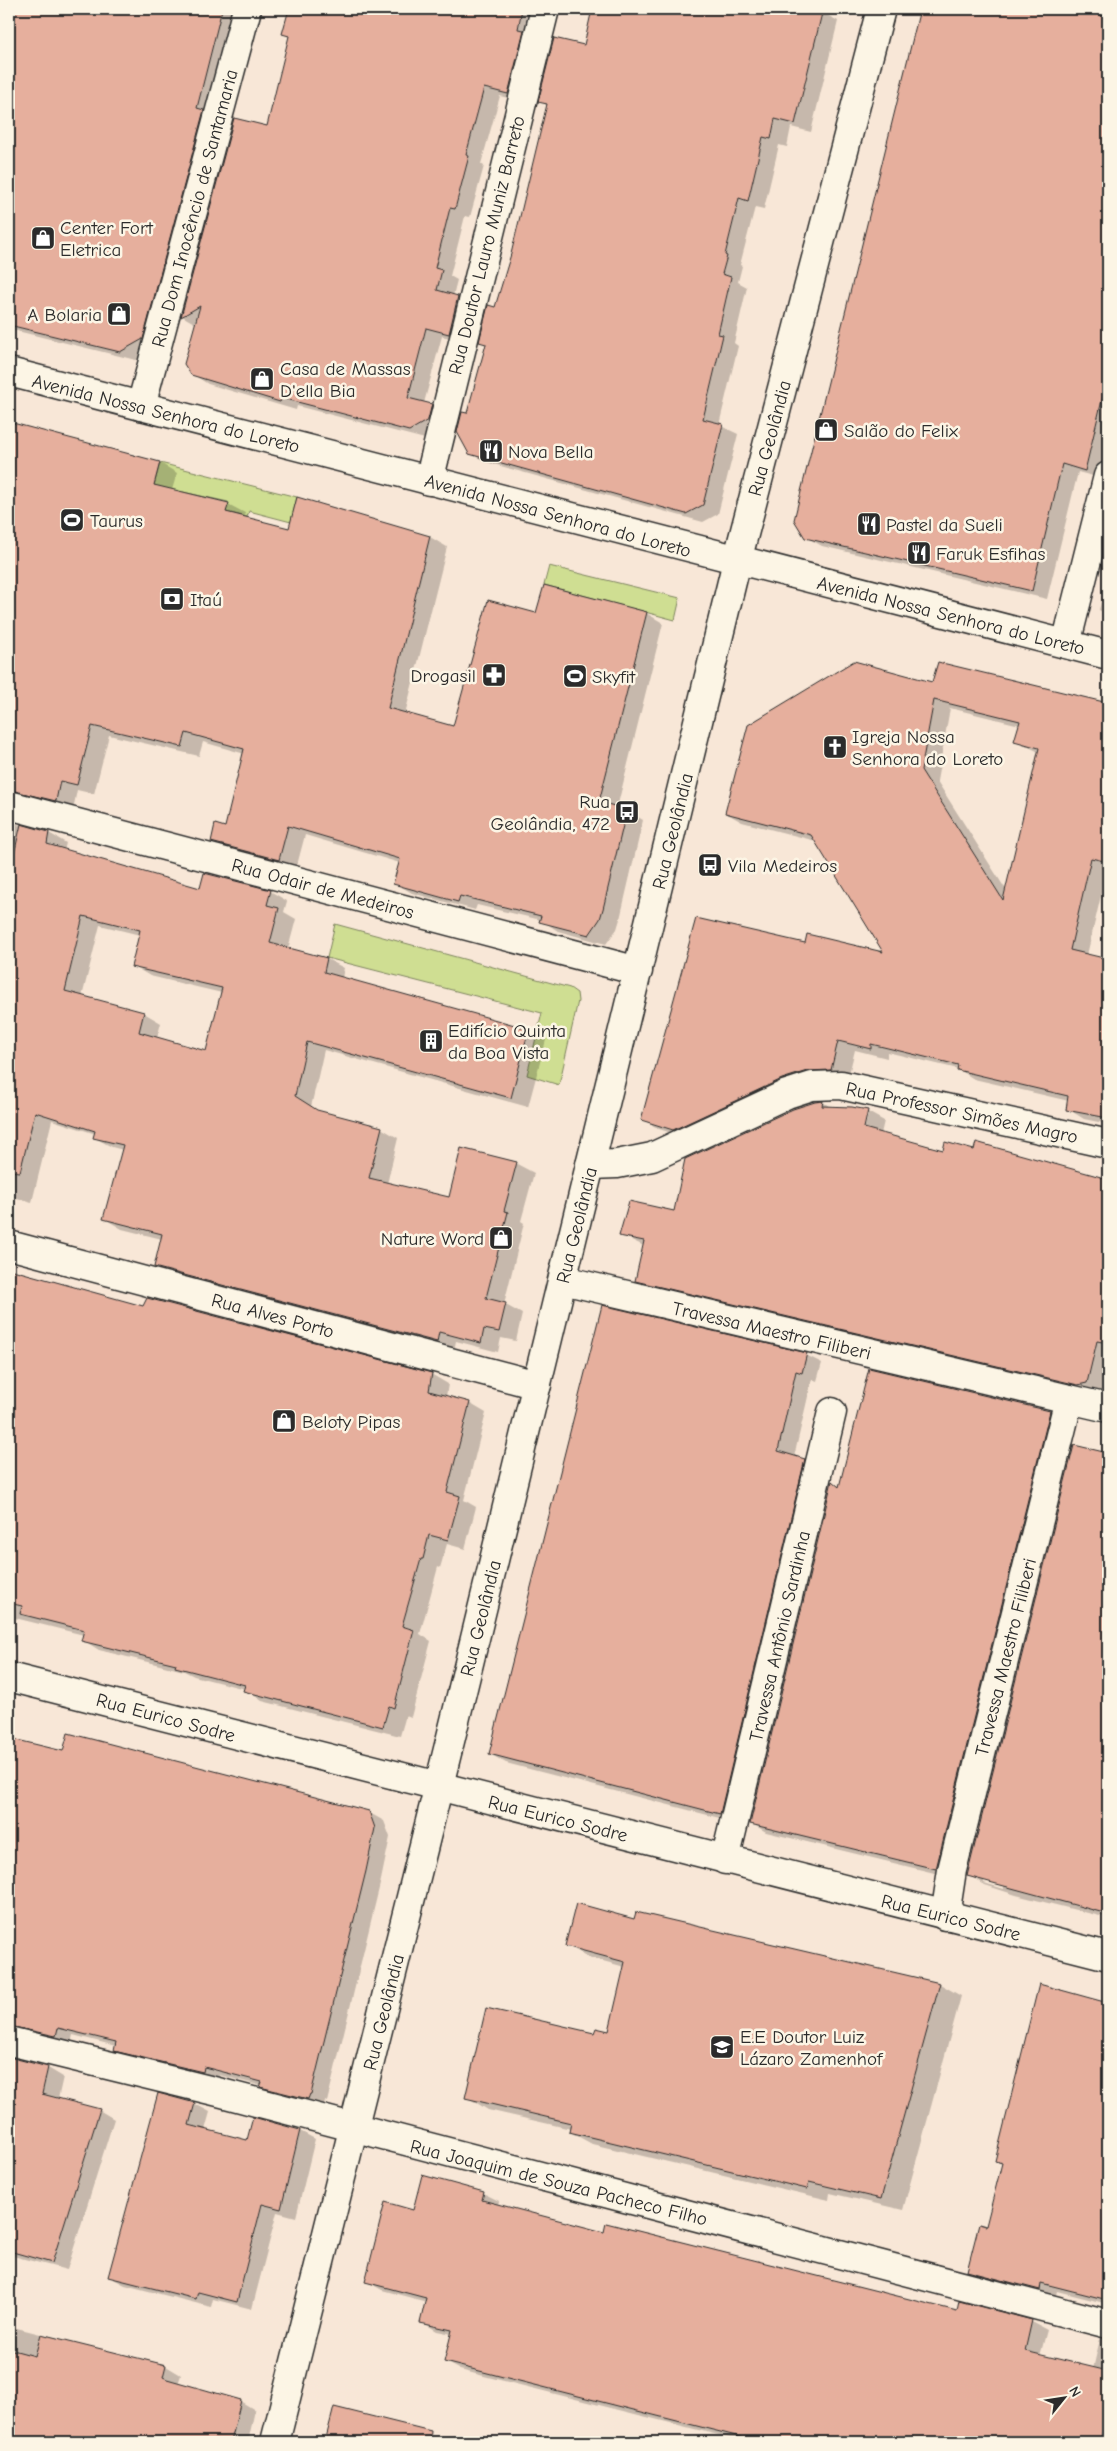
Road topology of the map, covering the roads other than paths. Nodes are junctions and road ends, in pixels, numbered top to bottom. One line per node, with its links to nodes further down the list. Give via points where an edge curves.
1 (247, 9): 5 (street, Rua Dom Inocêncio de Santamaria)
2 (545, 9): 7 (street, Rua Doutor Lauro Muniz Barreto)
3 (881, 9): 8 (street, Rua Geolândia)
4 (9, 372): 5 (street, Avenida Nossa Senhora do Loreto)
5 (141, 406): 7 (street, Avenida Nossa Senhora do Loreto)
6 (1108, 476): 9 (street)
7 (429, 481): 8 (street, Avenida Nossa Senhora do Loreto)
8 (737, 561): 9 (street, Avenida Nossa Senhora do Loreto); 12 (street, Rua Geolândia)
9 (1066, 644): 10 (street, Avenida Nossa Senhora do Loreto)
10 (1108, 655)
11 (9, 805): 12 (street, Rua Odair de Medeiros)
12 (638, 970): 14 (street, Rua Geolândia)
13 (1108, 1144): 14 (street, Rua Professor Simões Magro, via 841,1085 812,1086 787,1094 652,1157)
14 (590, 1165): 16 (street, Rua Geolândia)
15 (9, 1245): 17 (street, Rua Alves Porto)
16 (563, 1280): 17 (street, Rua Geolândia); 18 (street, Travessa Maestro Filiberi)
17 (536, 1385): 22 (street, Rua Geolândia)
18 (1069, 1399): 19 (street, Travessa Maestro Filiberi); 24 (street, Travessa Maestro Filiberi, via 952,1870)
19 (1108, 1408)
20 (832, 1412): 23 (street, Travessa Antônio Sardinha)
21 (9, 1677): 22 (street, Rua Eurico Sodre)
22 (439, 1787): 23 (street, Rua Eurico Sodre); 27 (street, Rua Geolândia)
23 (725, 1860): 24 (street, Rua Eurico Sodre)
24 (945, 1916): 25 (street, Rua Eurico Sodre)
25 (1108, 1956)
26 (9, 2041): 27 (street, Rua Joaquim de Souza Pacheco Filho)
27 (353, 2129): 28 (street, Rua Joaquim de Souza Pacheco Filho); 29 (street, Rua Geolândia)
28 (1108, 2324)
29 (275, 2442)

